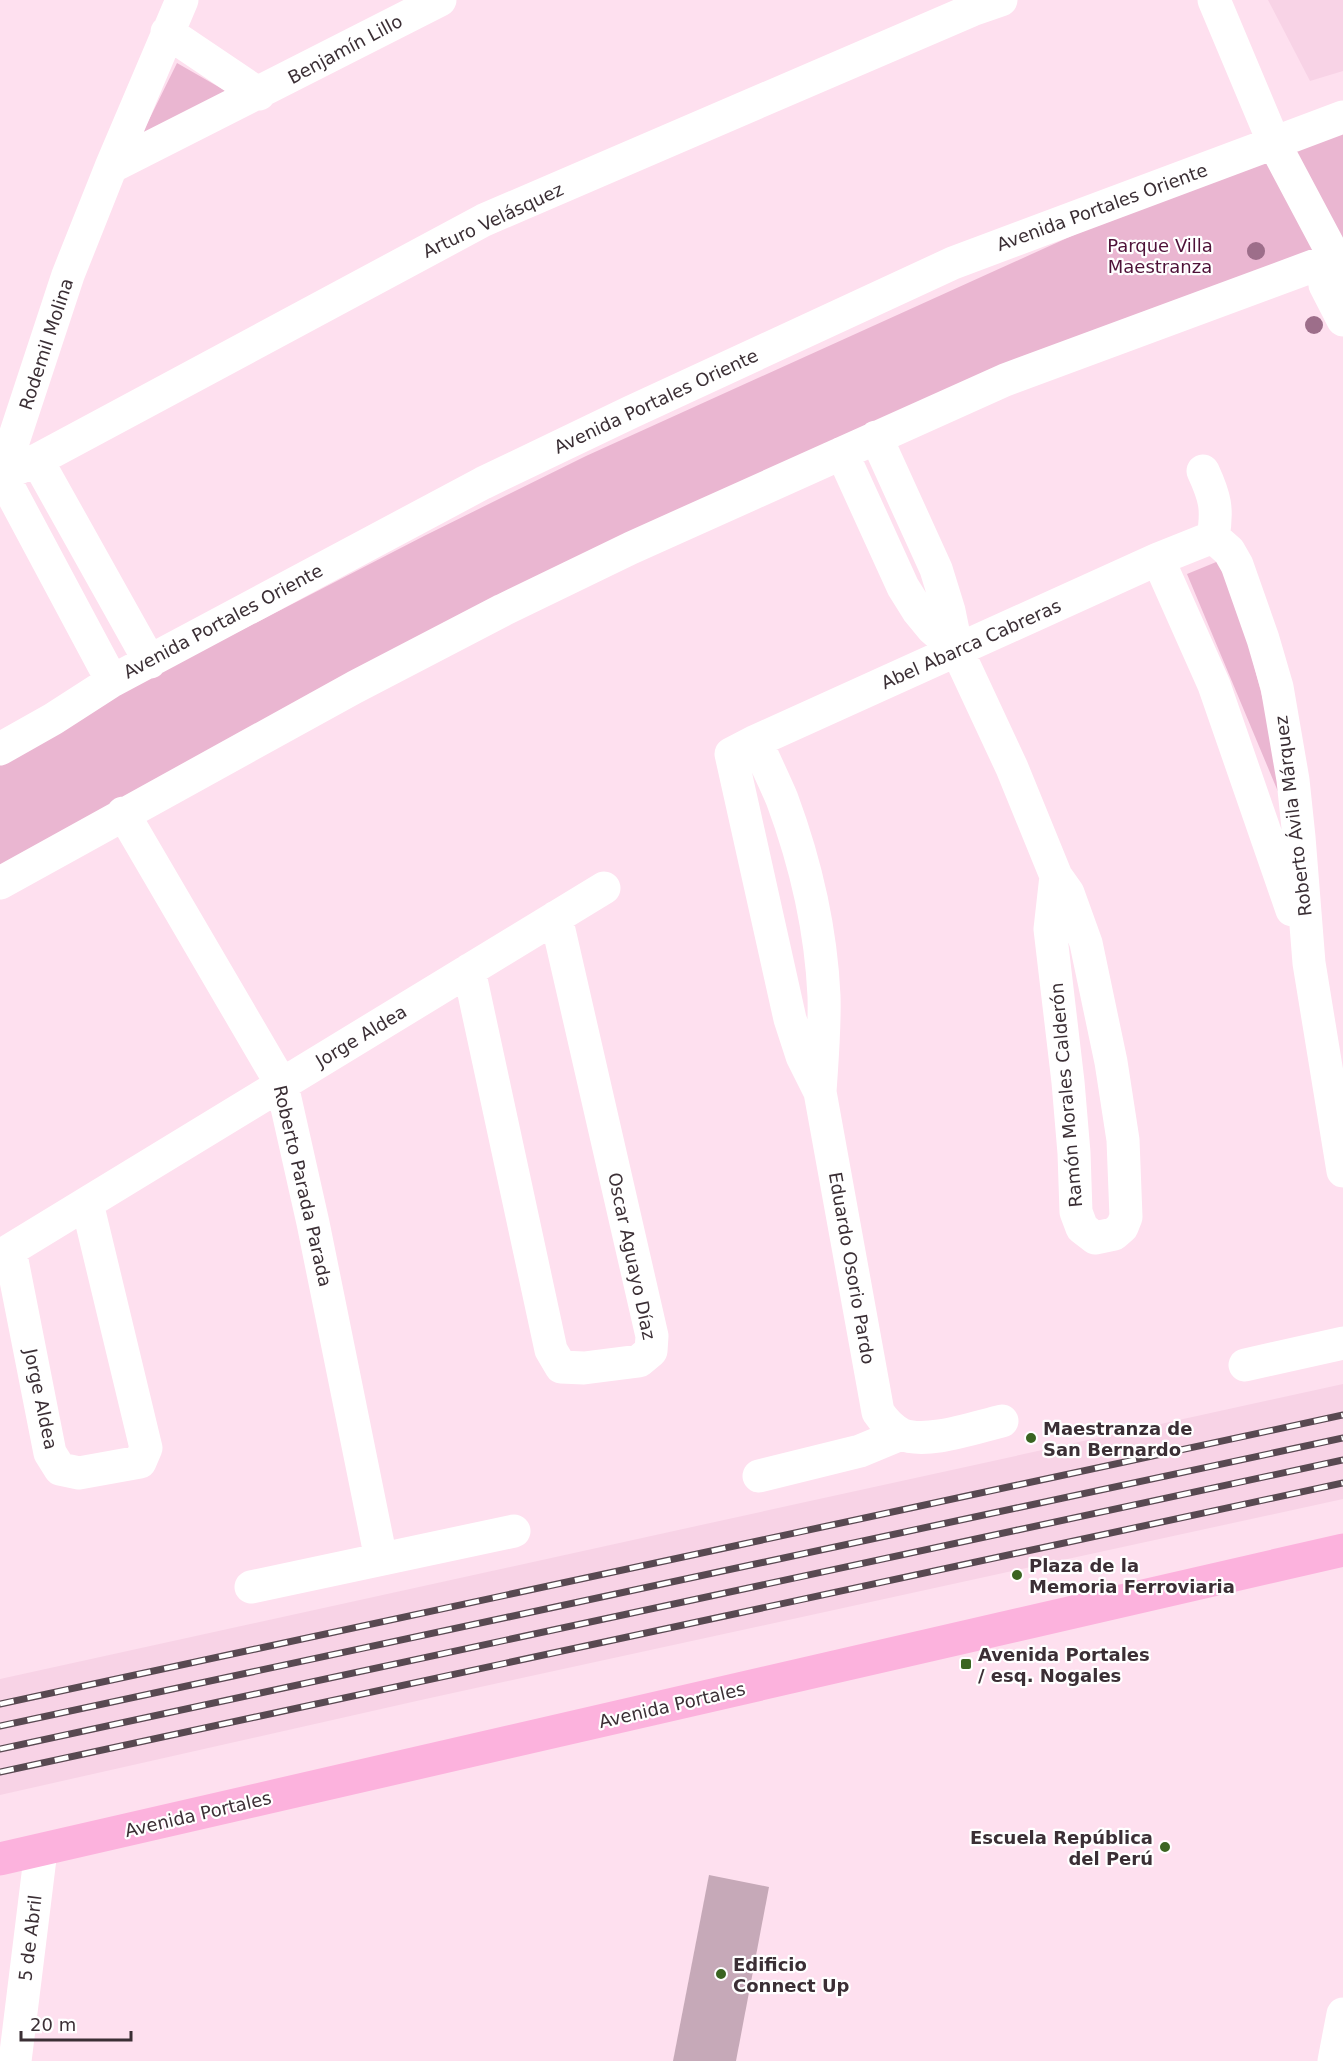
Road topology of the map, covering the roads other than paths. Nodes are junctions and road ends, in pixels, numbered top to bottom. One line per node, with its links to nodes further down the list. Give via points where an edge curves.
1 (182, 0): 5 (street, Rodemil Molina)
2 (1214, 0): 8 (street)
3 (434, 1): 6 (street, Benjamín Lillo)
4 (981, 4): 14 (street, Arturo Velásquez, via 484,220)
5 (168, 32): 6 (street); 9 (street, Rodemil Molina)
6 (259, 94): 9 (street, Benjamín Lillo)
7 (1343, 117): 8 (street, Avenida Portales Oriente)
8 (1274, 143): 10 (street); 20 (street, Avenida Portales Oriente, via 953,263 483,483)
9 (111, 167): 16 (street, Rodemil Molina, via 68,275)
10 (1340, 258): 11 (street, via 1325,285); 12 (street, via 1005,380)
11 (1343, 320)
12 (876, 437): 13 (street); 19 (street, Ramón Morales Calderón, via 936,569)
13 (842, 453): 19 (street, Ramón Morales Calderón, via 903,587 932,628); 24 (street, via 503,610)
14 (37, 460): 16 (street, Arturo Velásquez); 20 (street)
15 (1203, 471): 17 (street, via 1216,504)
16 (2, 476): 21 (street)
17 (1213, 537): 18 (street, Abel Abarca Cabreras); 29 (street, Roberto Ávila Márquez, via 1229,551 1237,565 1277,687 1299,837)
18 (1158, 559): 19 (street, Abel Abarca Cabreras); 29 (street, Roberto Ávila Márquez, via 1214,685)
19 (957, 650): 22 (street, Abel Abarca Cabreras); 25 (street, Ramón Morales Calderón, via 1012,768)
20 (150, 662): 21 (street, Avenida Portales Oriente)
21 (112, 681): 23 (street, Avenida Portales Oriente)
22 (743, 748): 32 (street, Eduardo Osorio Pardo, via 789,1018); 32 (street, Eduardo Osorio Pardo, via 782,800 811,902 824,995)
23 (0, 749)
24 (123, 813): 26 (street); 31 (street, Roberto Parada Parada)
25 (1056, 876): 25 (street, Ramón Morales Calderón, via 1050,929 1068,1082 1076,1212 1089,1235 1106,1237 1122,1227 1126,1217 1123,1140 1089,953 1068,892)
26 (0, 883)
27 (604, 888): 28 (street, Jorge Aldea)
28 (556, 917): 30 (street, Jorge Aldea); 30 (street, Oscar Aguayo Díaz, via 652,1336 651,1351 639,1361 584,1368 561,1366 551,1350)
29 (1309, 963): 33 (street, Roberto Ávila Márquez)
30 (469, 970): 31 (street, Jorge Aldea)
31 (282, 1084): 34 (street, Jorge Aldea); 42 (street, Roberto Parada Parada)
32 (820, 1092): 38 (street, Eduardo Osorio Pardo, via 878,1412)
33 (1343, 1171)
34 (87, 1203): 34 (street, Jorge Aldea, via 10,1251 50,1453 60,1468 79,1473 140,1462 146,1448)
35 (1343, 1343): 36 (street)
36 (1245, 1365)
37 (1002, 1421): 38 (street, via 931,1437)
38 (901, 1434): 39 (street, via 860,1451)
39 (759, 1476)
40 (514, 1531): 42 (street)
41 (1343, 1550): 44 (main road, Avenida Portales)
42 (381, 1559): 43 (street)
43 (251, 1587)
44 (40, 1850): 45 (main road, Avenida Portales); 47 (street, 5 de Abril)
45 (0, 1859)
46 (1343, 2014): 48 (street)
47 (15, 2061)
48 (1334, 2061)

